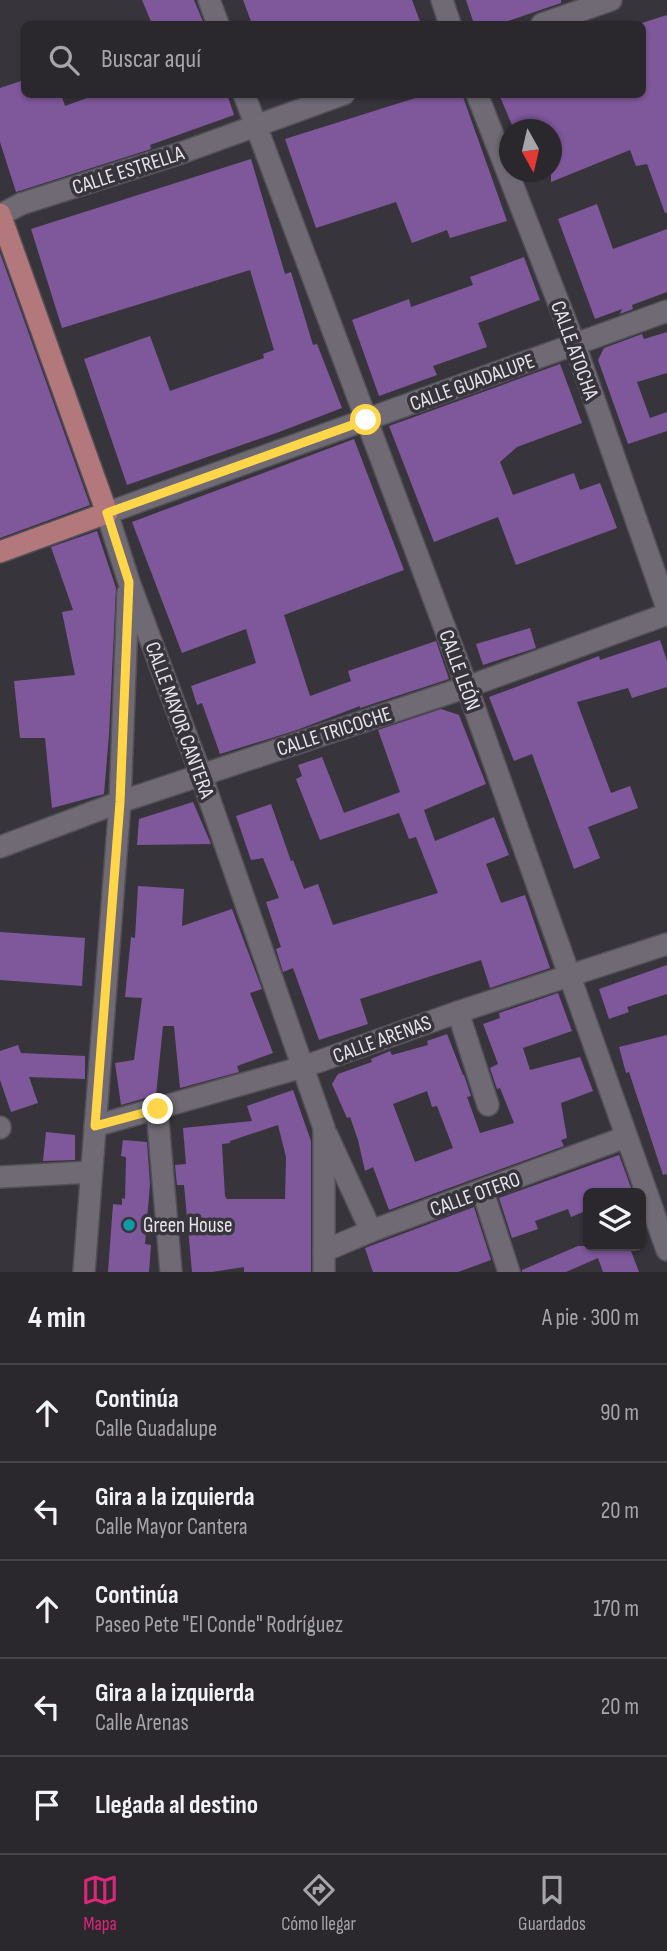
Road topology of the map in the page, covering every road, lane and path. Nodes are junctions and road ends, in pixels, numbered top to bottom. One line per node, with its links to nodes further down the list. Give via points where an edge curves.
1 (209, 0): 4 (street)
2 (442, 0): 5 (street)
3 (611, 0): 6 (street)
4 (217, 21)
5 (449, 21)
6 (551, 21)
7 (246, 98): 10 (street, CALLE LEÓN)
8 (333, 98): 10 (street, CALLE ESTRELLA)
9 (479, 98): 13 (street, CALLE ATOCHA)
10 (256, 126): 11 (street, CALLE ESTRELLA); 14 (street, CALLE LEÓN)
11 (0, 214): 15 (main road, CALLE MAYOR CANTERA)
12 (667, 311): 13 (street, CALLE GUADALUPE)
13 (575, 345): 14 (street, CALLE GUADALUPE); 18 (street, CALLE ATOCHA)
14 (366, 420): 15 (street, CALLE GUADALUPE); 20 (street, CALLE LEÓN)
15 (107, 513): 16 (main road, CALLE GUADALUPE); 17 (street, CALLE MAYOR CANTERA)
16 (0, 552)
17 (129, 582): 21 (street, CALLE MAYOR CANTERA); 22 (street)
18 (667, 608)
19 (667, 614): 20 (street, CALLE TRICOCHE)
20 (467, 687): 21 (street, CALLE TRICOCHE); 25 (street, CALLE LEÓN)
21 (201, 775): 22 (street, CALLE TRICOCHE); 27 (street, CALLE MAYOR CANTERA)
22 (120, 802): 23 (street, CALLE TRICOCHE); 30 (street)
23 (0, 847)
24 (667, 944): 25 (street, CALLE ARENAS)
25 (569, 977): 26 (street, CALLE ARENAS); 32 (street, CALLE LEÓN)
26 (458, 1012): 27 (street, CALLE ARENAS); 28 (street)
27 (303, 1067): 29 (street, CALLE ARENAS); 31 (street, CALLE MAYOR CANTERA)
28 (488, 1105)
29 (158, 1109): 30 (street, CALLE ARENAS); 40 (street)
30 (95, 1126): 33 (street)
31 (324, 1128): 36 (street); 38 (street)
32 (626, 1137): 35 (street, CALLE OTERO); 37 (street, CALLE LEÓN)
33 (91, 1172): 34 (street); 39 (street)
34 (0, 1177)
35 (483, 1192): 36 (street, CALLE OTERO); 41 (street)
36 (371, 1231): 38 (street, CALLE OTERO)
37 (667, 1250)
38 (324, 1262)
39 (84, 1272)
40 (171, 1272)
41 (509, 1272)

